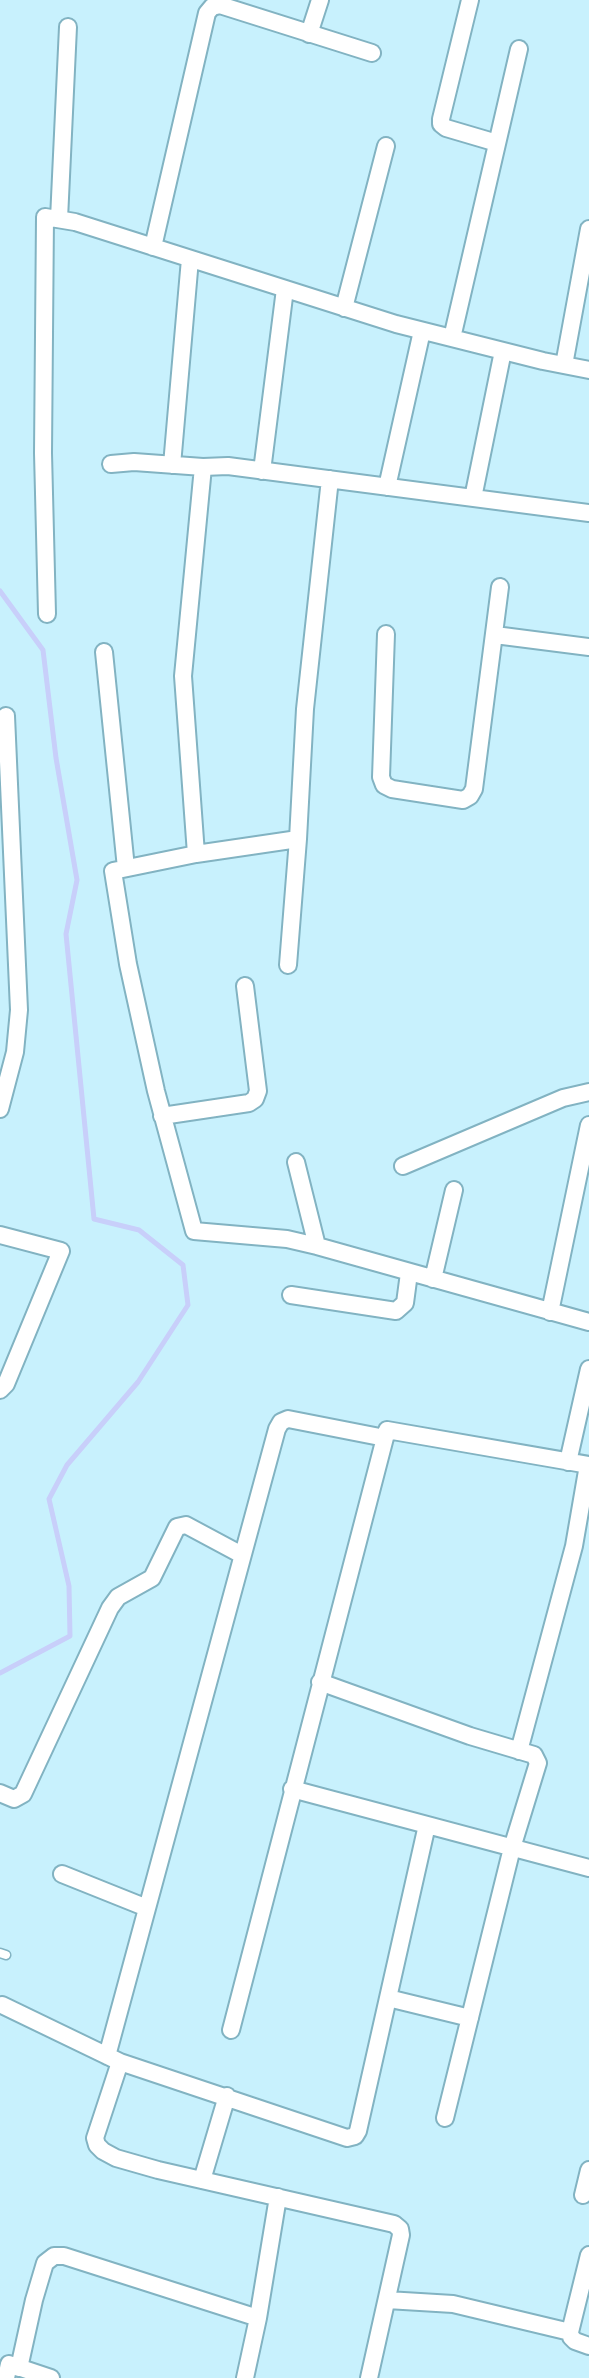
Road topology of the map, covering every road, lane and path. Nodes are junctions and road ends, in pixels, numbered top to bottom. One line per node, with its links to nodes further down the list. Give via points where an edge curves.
1 (320, 0): 4 (street)
2 (470, 0): 7 (street, via 441,124)
3 (68, 27): 9 (street)
4 (309, 34): 6 (street); 11 (street, via 220,5 207,13)
5 (519, 49): 7 (street)
6 (372, 53)
7 (497, 143): 16 (street)
8 (386, 146): 14 (street)
9 (59, 219): 11 (street); 29 (street, via 45,217 43,453)
10 (589, 229): 18 (street)
11 (153, 247): 12 (street)
12 (189, 259): 13 (street); 21 (street)
13 (285, 289): 14 (street); 23 (street)
14 (344, 308): 15 (street)
15 (422, 331): 16 (street); 25 (street)
16 (452, 338): 17 (street)
17 (503, 351): 18 (street); 26 (street)
18 (564, 365): 19 (street)
19 (589, 370)
20 (111, 464): 21 (street)
21 (172, 465): 22 (street)
22 (203, 467): 23 (street); 36 (street, via 183,676)
23 (262, 471): 24 (street)
24 (330, 479): 25 (street); 35 (street, via 305,709)
25 (387, 487): 26 (street)
26 (473, 498): 27 (street)
27 (589, 513)
28 (500, 587): 31 (street)
29 (48, 614)
30 (386, 634): 31 (street, via 381,777 384,785 463,800 474,789)
31 (495, 635): 32 (street)
32 (589, 647)
33 (104, 652): 37 (street)
34 (6, 716): 38 (street)
35 (298, 839): 36 (street); 39 (street)
36 (196, 854): 37 (street)
37 (126, 868): 43 (street, via 113,871 128,964)
38 (8, 943): 42 (street, via 18,1030)
39 (288, 965)
40 (244, 986): 43 (street, via 258,1091 255,1099)
41 (589, 1092): 46 (street, via 563,1098)
42 (0, 1109)
43 (162, 1116): 49 (street, via 194,1231 287,1239)
44 (589, 1125): 53 (street)
45 (296, 1162): 49 (street)
46 (403, 1166)
47 (454, 1190): 51 (street)
48 (0, 1234): 56 (street, via 61,1251 6,1384)
49 (317, 1246): 50 (street)
50 (410, 1273): 51 (street); 52 (street, via 405,1303 396,1311)
51 (433, 1279): 53 (street)
52 (291, 1295)
53 (550, 1312): 54 (street)
54 (589, 1322)
55 (589, 1369): 58 (street)
56 (0, 1390)
57 (384, 1438): 58 (street, via 387,1430); 60 (street, via 288,1419 281,1422); 61 (street)
58 (568, 1461): 59 (street)
59 (588, 1465): 62 (street, via 574,1546)
60 (243, 1555): 64 (street, via 186,1525 177,1527 152,1578 118,1597 110,1608 23,1794 14,1799); 69 (street)
61 (320, 1682): 62 (street); 63 (street)
62 (519, 1751): 66 (street, via 534,1755 538,1763)
63 (292, 1789): 65 (street); 73 (street)
64 (0, 1793)
65 (427, 1825): 66 (street); 70 (street)
66 (512, 1848): 67 (street); 72 (street)
67 (589, 1868)
68 (62, 1874): 69 (street)
69 (147, 1908): 74 (street)
70 (388, 1998): 72 (street); 75 (street, via 355,2136 347,2138)
71 (2, 2005): 74 (street)
72 (470, 2018): 76 (street)
73 (231, 2030)
74 (114, 2059): 75 (street); 78 (street, via 95,2138 97,2145 116,2158)
75 (227, 2096): 78 (street)
76 (445, 2118)
77 (589, 2170): 79 (street)
78 (202, 2180): 80 (street)
79 (583, 2195)
80 (278, 2198): 82 (street, via 394,2224 400,2229); 83 (street)
81 (589, 2255): 84 (street)
82 (387, 2300): 84 (street, via 453,2304); 89 (street)
83 (258, 2318): 86 (street, via 54,2256 45,2263); 87 (street)
84 (570, 2332): 85 (street, via 575,2341)
85 (589, 2346)
86 (9, 2368): 88 (street)
87 (249, 2377)
88 (51, 2378)
89 (369, 2378)

